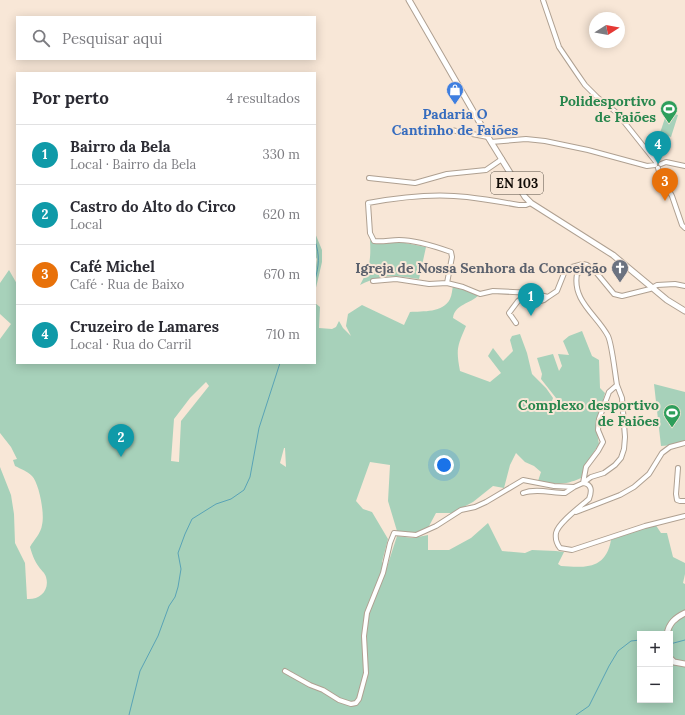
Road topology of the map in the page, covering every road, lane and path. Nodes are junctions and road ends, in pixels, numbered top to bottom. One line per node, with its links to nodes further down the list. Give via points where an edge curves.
1 (409, 0): 4 (main road, EN 103)
2 (543, 0): 7 (street, via 559,46 576,72 585,85 617,113)
3 (451, 130): 4 (street)
4 (488, 137): 5 (main road, EN 103)
5 (491, 142): 6 (main road, EN 103); 7 (street, via 526,139 545,141 647,166)
6 (502, 159): 9 (street, via 486,170 448,174 416,183); 10 (main road, EN 103)
7 (657, 165): 8 (street, via 666,162); 11 (street)
8 (685, 166)
9 (369, 178)
10 (531, 203): 14 (street, via 519,205 443,196 412,196 368,203 370,233 374,241 399,240 451,252); 16 (main road, EN 103, via 613,255)
11 (685, 228)
12 (595, 271): 16 (street, via 618,296); 18 (street, via 587,265 578,264 572,267 565,271 557,291); 22 (street, via 584,269 577,274 577,289 580,299 609,337)
13 (373, 282): 14 (street, via 396,279 428,284)
14 (447, 283): 17 (street, via 480,294 493,291)
15 (685, 286): 16 (street, via 657,285)
16 (653, 288): 20 (main road, EN 103)
17 (529, 293): 18 (street); 21 (street, via 518,301 509,313)
18 (548, 297): 19 (street)
19 (533, 303)
20 (684, 310)
21 (516, 323)
22 (617, 385): 25 (street, via 609,392 599,419 598,430 603,442 586,467); 25 (street, via 622,398 625,438 621,458 604,473)
23 (685, 443): 29 (street, via 670,447 662,453 649,474 627,492)
24 (678, 468): 28 (street, via 677,500)
25 (583, 483): 26 (street); 29 (street, via 591,487 592,492 589,499)
26 (574, 487): 27 (street, via 565,493); 35 (street, via 523,480 486,502 461,510 416,535 394,533 383,573 367,613 364,636 366,673 360,699 356,703 339,700)
27 (523, 493)
28 (685, 501)
29 (574, 513): 30 (street, via 559,526 556,534 560,548 572,550)
30 (685, 516)
31 (685, 613): 32 (main road, via 672,621)
32 (668, 631)
33 (673, 661): 34 (main road)
34 (685, 664)
35 (285, 671)

